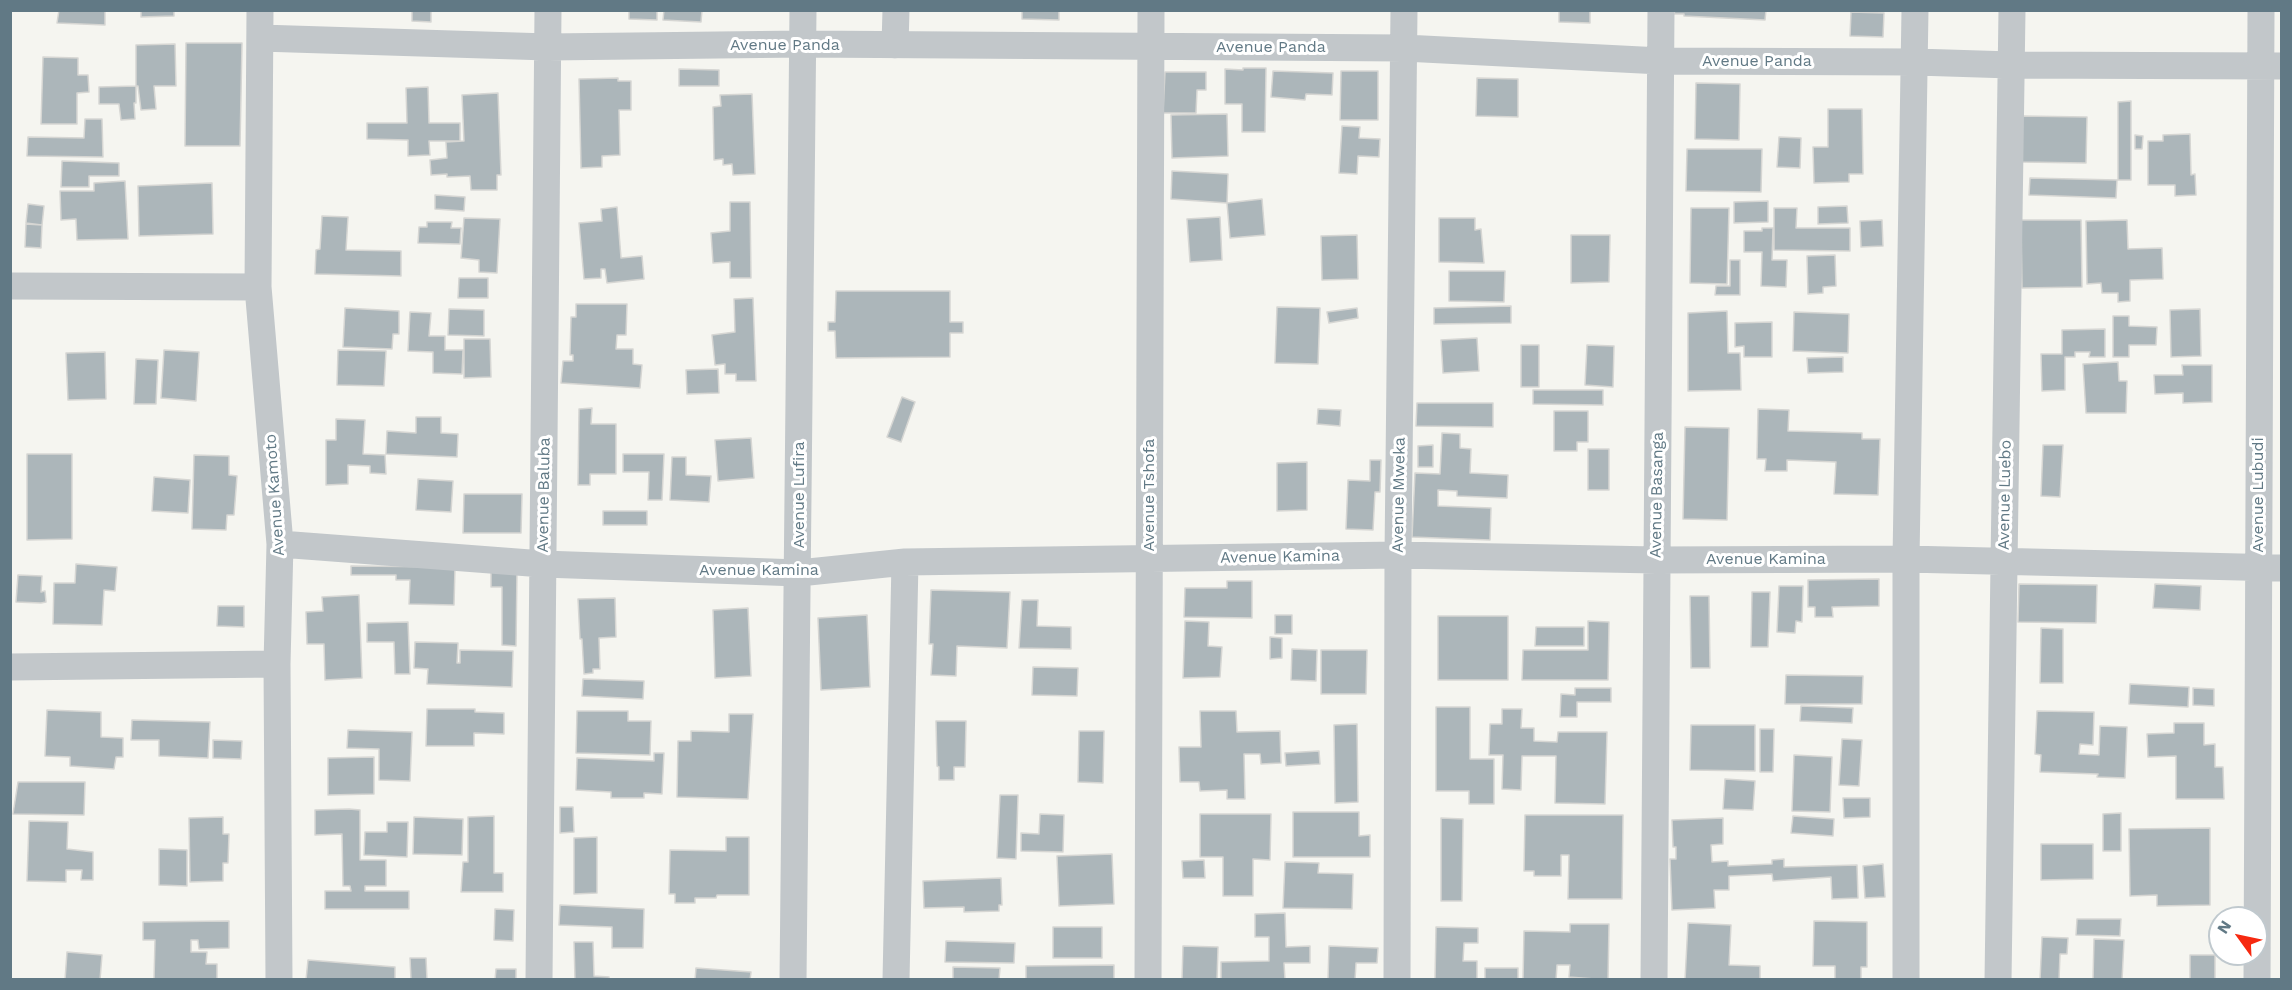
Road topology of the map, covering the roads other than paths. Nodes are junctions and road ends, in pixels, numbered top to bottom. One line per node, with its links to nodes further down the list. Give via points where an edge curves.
1 (260, 10): 11 (street, Avenue Kamoto)
2 (548, 10): 15 (street, Avenue Baluba)
3 (803, 10): 12 (street, Avenue Lufira)
4 (896, 10): 13 (street)
5 (1151, 10): 14 (street, Avenue Tshofa)
6 (1404, 10): 16 (street, Avenue Mweka)
7 (1661, 10): 17 (street, Avenue Basanga)
8 (1915, 10): 18 (street)
9 (2012, 10): 19 (street, Avenue Luebo)
10 (2261, 10): 20 (street, Avenue Lubudi)
11 (260, 38): 15 (street, Avenue Panda); 22 (street, Avenue Kamoto)
12 (803, 44): 13 (street, Avenue Panda); 15 (street, Avenue Panda); 32 (street, Avenue Lufira)
13 (896, 45): 14 (street, Avenue Panda)
14 (1151, 46): 16 (street, Avenue Panda); 25 (street, Avenue Tshofa)
15 (548, 47): 30 (street, Avenue Baluba)
16 (1404, 48): 17 (street, Avenue Panda); 24 (street, Avenue Mweka)
17 (1661, 61): 18 (street, Avenue Panda); 27 (street, Avenue Basanga)
18 (1916, 62): 19 (street, Avenue Panda); 26 (street)
19 (2011, 65): 20 (street, Avenue Panda); 29 (street, Avenue Luebo)
20 (2271, 66): 31 (street, Avenue Lubudi)
21 (10, 286): 22 (street)
22 (258, 287): 23 (street, Avenue Kamoto)
23 (280, 544): 30 (street, Avenue Kamina); 33 (street, Avenue Kamoto)
24 (1398, 555): 25 (street, Avenue Kamina); 27 (street, Avenue Kamina); 40 (street, Avenue Mweka)
25 (1149, 559): 28 (street, Avenue Kamina); 39 (street, Avenue Tshofa)
26 (1906, 559): 27 (street, Avenue Kamina); 29 (street, Avenue Kamina); 42 (street)
27 (1656, 560): 41 (street, Avenue Basanga)
28 (905, 562): 32 (street, Avenue Kamina); 38 (street)
29 (2004, 563): 31 (street, Avenue Kamina); 43 (street, Avenue Luebo)
30 (543, 564): 32 (street, Avenue Kamina); 36 (street, Avenue Baluba)
31 (2270, 568): 44 (street, Avenue Lubudi)
32 (799, 573): 37 (street, Avenue Lufira)
33 (277, 664): 34 (street); 35 (street, Avenue Kamoto)
34 (10, 667)
35 (279, 980)
36 (539, 980)
37 (793, 980)
38 (896, 980)
39 (1148, 980)
40 (1397, 980)
41 (1654, 980)
42 (1906, 980)
43 (1998, 980)
44 (2257, 980)

